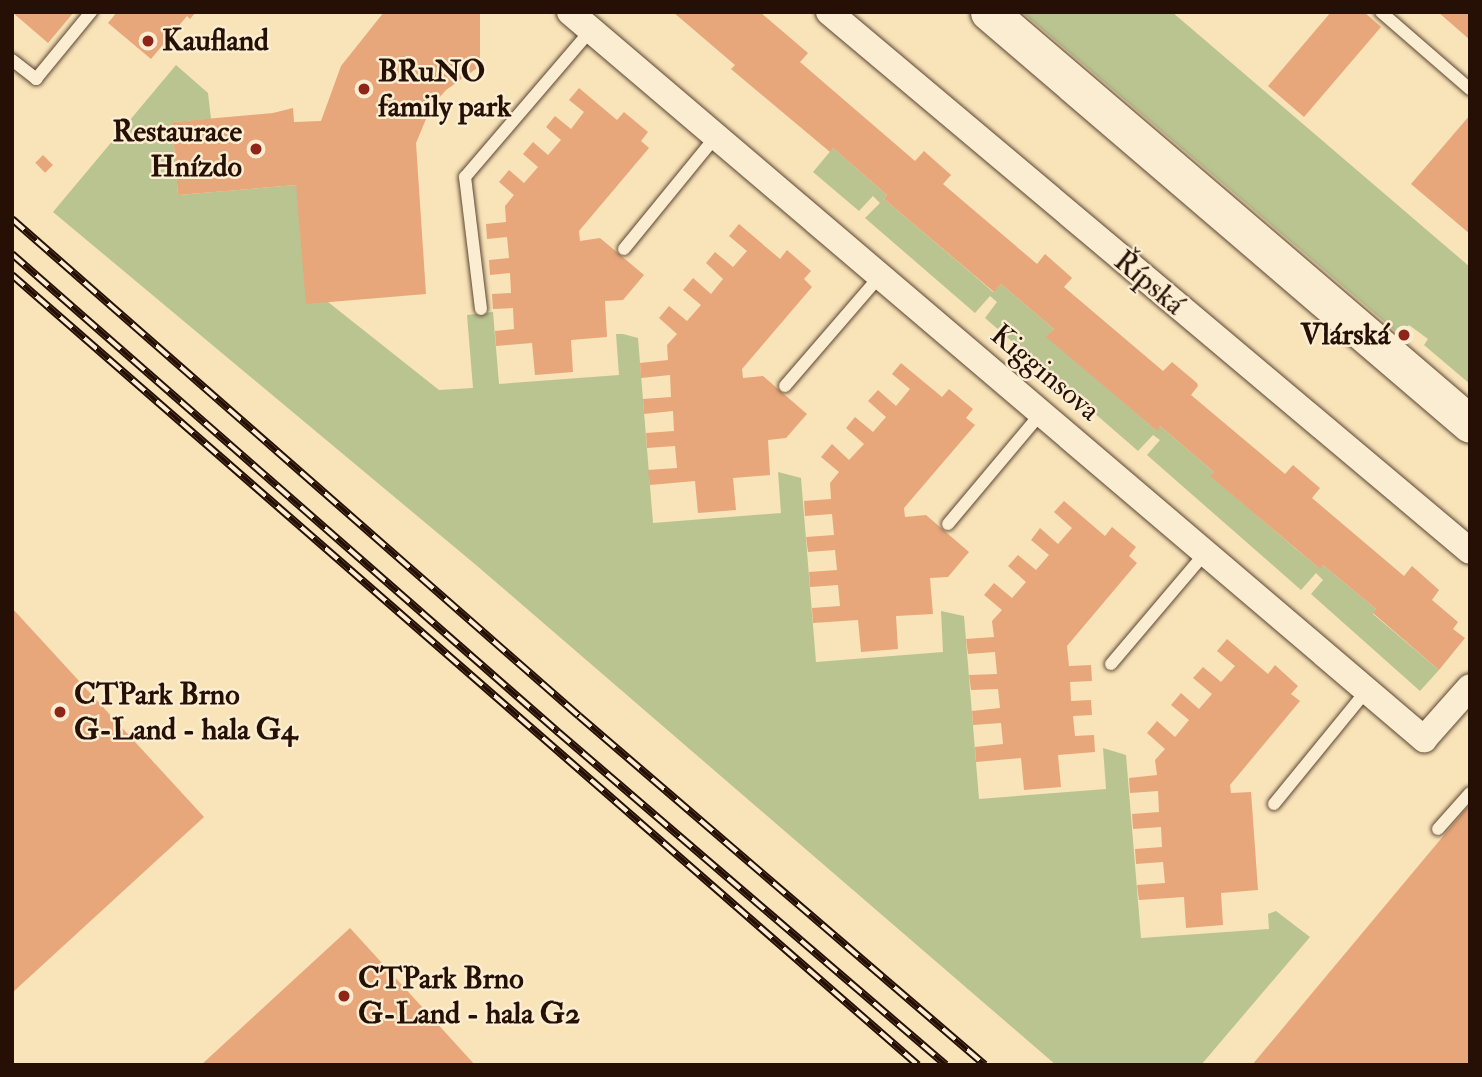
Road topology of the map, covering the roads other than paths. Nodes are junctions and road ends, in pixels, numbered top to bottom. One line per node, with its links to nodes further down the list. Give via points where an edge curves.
1 (91, 12): 7 (lane, via 36,79)
2 (570, 12): 6 (street, Kigginsova)
3 (829, 12): 18 (street, Řípská)
4 (989, 12): 15 (street)
5 (1381, 12): 8 (lane)
6 (591, 30): 9 (street, Kigginsova); 12 (lane, via 465,177)
7 (12, 60)
8 (1470, 89)
9 (716, 136): 10 (lane); 11 (street, Kigginsova)
10 (624, 249)
11 (880, 276): 13 (lane); 14 (street, Kigginsova)
12 (481, 309)
13 (785, 386)
14 (1041, 413): 16 (lane); 17 (street, Kigginsova)
15 (1470, 424)
16 (948, 524)
17 (1206, 551): 19 (lane); 21 (street, Kigginsova)
18 (1470, 551)
19 (1111, 664)
20 (1470, 687): 21 (street, Kigginsova, via 1424,739)
21 (1367, 690): 23 (lane)
22 (1470, 793): 24 (lane)
23 (1274, 804)
24 (1438, 829)

